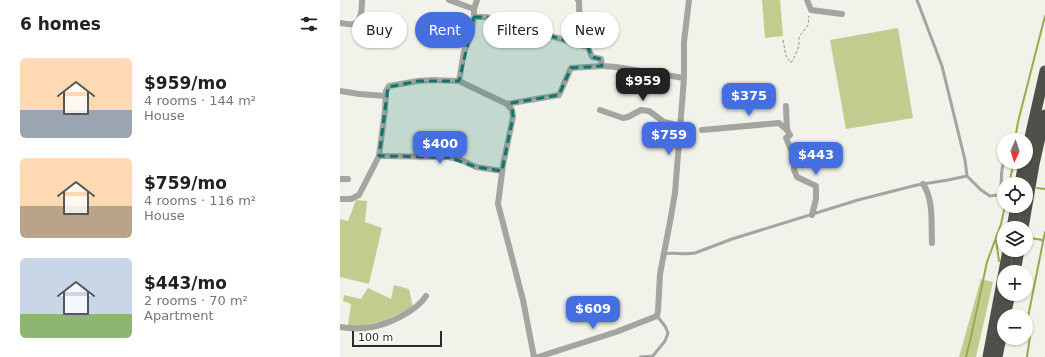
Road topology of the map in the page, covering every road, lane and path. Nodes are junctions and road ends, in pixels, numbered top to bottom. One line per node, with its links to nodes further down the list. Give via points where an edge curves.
1 (364, 0): 13 (street, via 357,22)
2 (449, 0): 8 (street)
3 (477, 0): 8 (street)
4 (578, 0): 10 (street)
5 (689, 0): 20 (street, via 684,42)
6 (807, 0): 9 (street)
7 (917, 0): 39 (lane, via 942,66)
8 (474, 9)
9 (811, 10): 11 (street); 15 (path, via 808,25 799,37 799,46 791,63 786,56)
10 (579, 12)
11 (842, 14)
12 (475, 17): 14 (street, via 486,17)
13 (340, 22)
14 (561, 39)
15 (783, 40)
16 (466, 48): 21 (street)
17 (588, 48): 18 (street, via 592,57 601,59)
18 (602, 66): 20 (street); 24 (street, via 571,68 559,95)
19 (1045, 71): 33 (highway)
20 (684, 78): 30 (street)
21 (459, 81): 23 (street, via 432,80 394,85 388,87); 24 (street)
22 (340, 91): 23 (street)
23 (386, 96): 35 (street)
24 (507, 104): 38 (street, via 512,110 513,117)
25 (786, 106): 28 (street)
26 (600, 110): 30 (street, via 623,118 641,110 649,111 664,122)
27 (1045, 115): 34 (highway)
28 (787, 121): 29 (street); 32 (street)
29 (779, 123): 31 (street); 32 (street)
30 (680, 126): 49 (street, via 675,193)
31 (702, 130)
32 (787, 130): 44 (street, via 790,135 786,138 794,156 797,177 816,186)
33 (1033, 136)
34 (1033, 147)
35 (379, 156): 38 (street, via 448,157 476,167); 43 (street, via 359,195 352,199)
36 (1001, 169): 39 (lane, via 1001,191 998,195 990,196 980,190)
37 (1028, 169): 45 (highway)
38 (502, 171): 56 (street, via 498,204 523,300)
39 (967, 176): 42 (lane)
40 (348, 178): 41 (street)
41 (340, 179)
42 (923, 184): 44 (lane); 48 (street, via 931,209)
43 (340, 199)
44 (812, 214): 49 (lane, via 695,253)
45 (1024, 221)
46 (1041, 241): 47 (path)
47 (1045, 241)
48 (932, 243)
49 (663, 254): 52 (street)
50 (1007, 257): 59 (highway)
51 (426, 296): 53 (street, via 416,307 380,325 354,329)
52 (657, 316): 55 (lane, via 668,333); 57 (street)
53 (340, 327)
54 (1000, 345): 60 (highway)
55 (654, 356): 58 (lane)
56 (534, 357)
57 (538, 357)
58 (640, 357)
59 (988, 357)
60 (998, 357)

